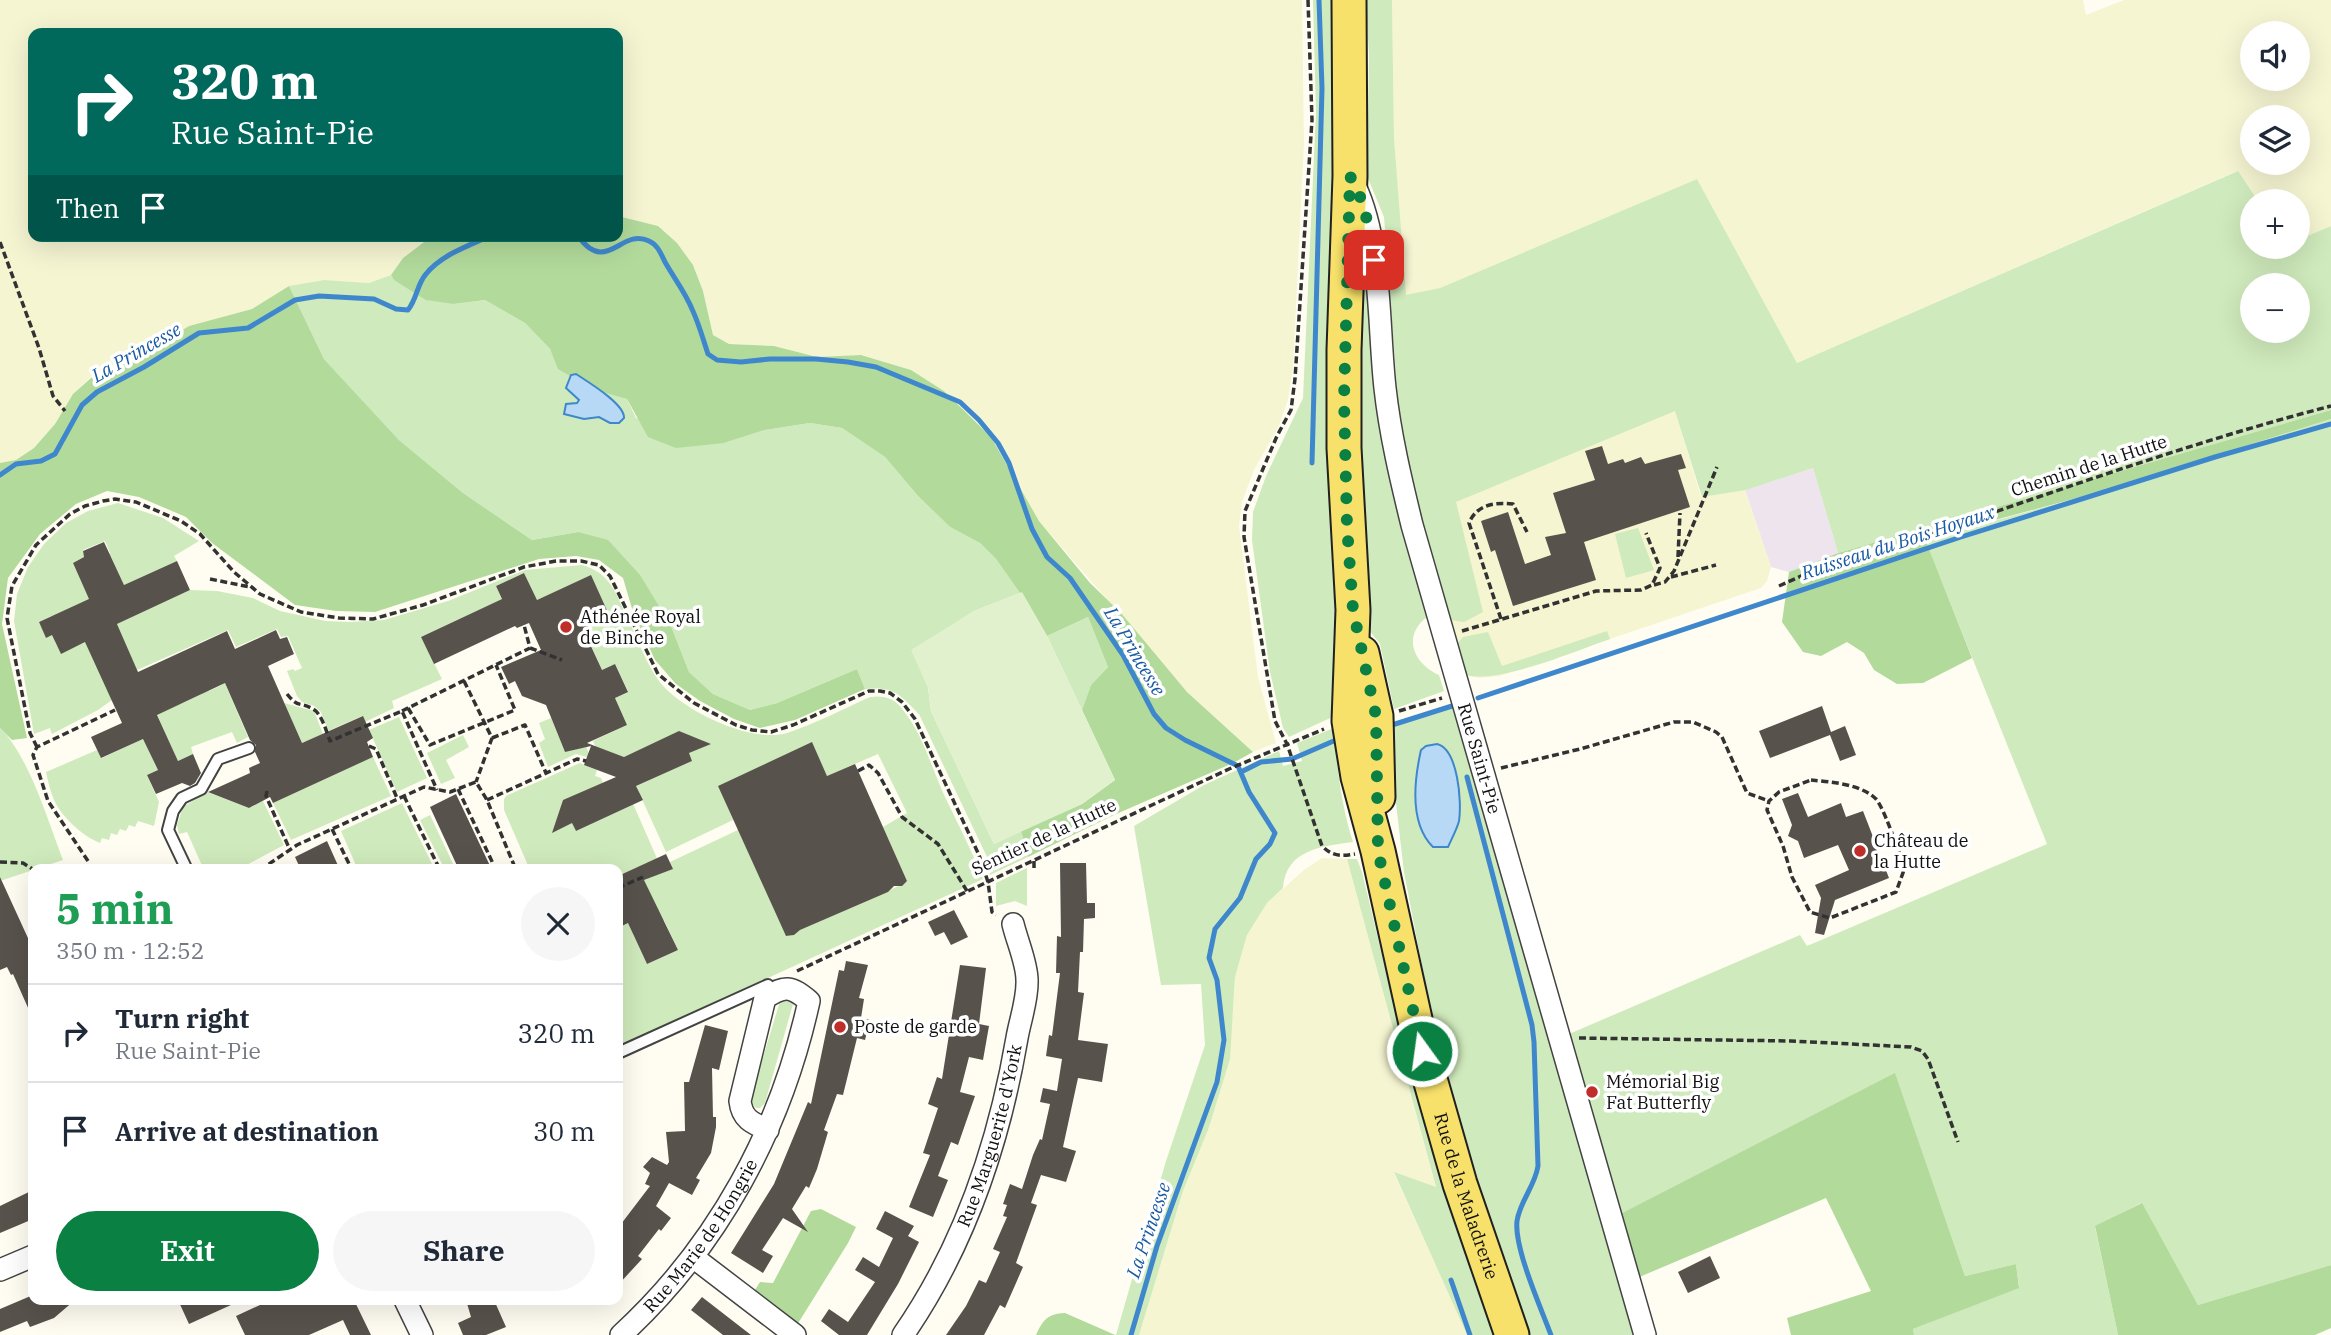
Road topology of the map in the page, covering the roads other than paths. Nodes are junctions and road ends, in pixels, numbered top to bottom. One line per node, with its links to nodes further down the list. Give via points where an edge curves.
1 (1349, 0): 2 (main road, Rue de la Maladrerie)
2 (1350, 176): 17 (main road, Rue de la Maladrerie, via 1344,399 1353,610 1349,720 1422,1051 1460,1184); 18 (street, Rue Saint-Pie, via 1364,205 1371,236 1385,389 1412,525)
3 (249, 748): 4 (lane, via 218,759 201,789 182,798 173,811 168,830)
4 (184, 864)
5 (1013, 924): 16 (street, Rue Marguerite d'York, via 1027,980 998,1127 946,1264)
6 (768, 985): 7 (lane)
7 (623, 1051)
8 (768, 1130): 8 (street, Rue Marie de Hongrie, via 794,1062 809,1000 788,988 765,998 740,1101 750,1122); 9 (street, Rue Marie de Hongrie, via 739,1188)
9 (693, 1257): 14 (street, Rue Marie de Hongrie); 15 (street)
10 (28, 1258): 11 (street)
11 (0, 1270)
12 (407, 1305): 13 (street)
13 (422, 1335)
14 (621, 1335)
15 (795, 1335)
16 (903, 1335)
17 (1512, 1335)
18 (1646, 1335)

